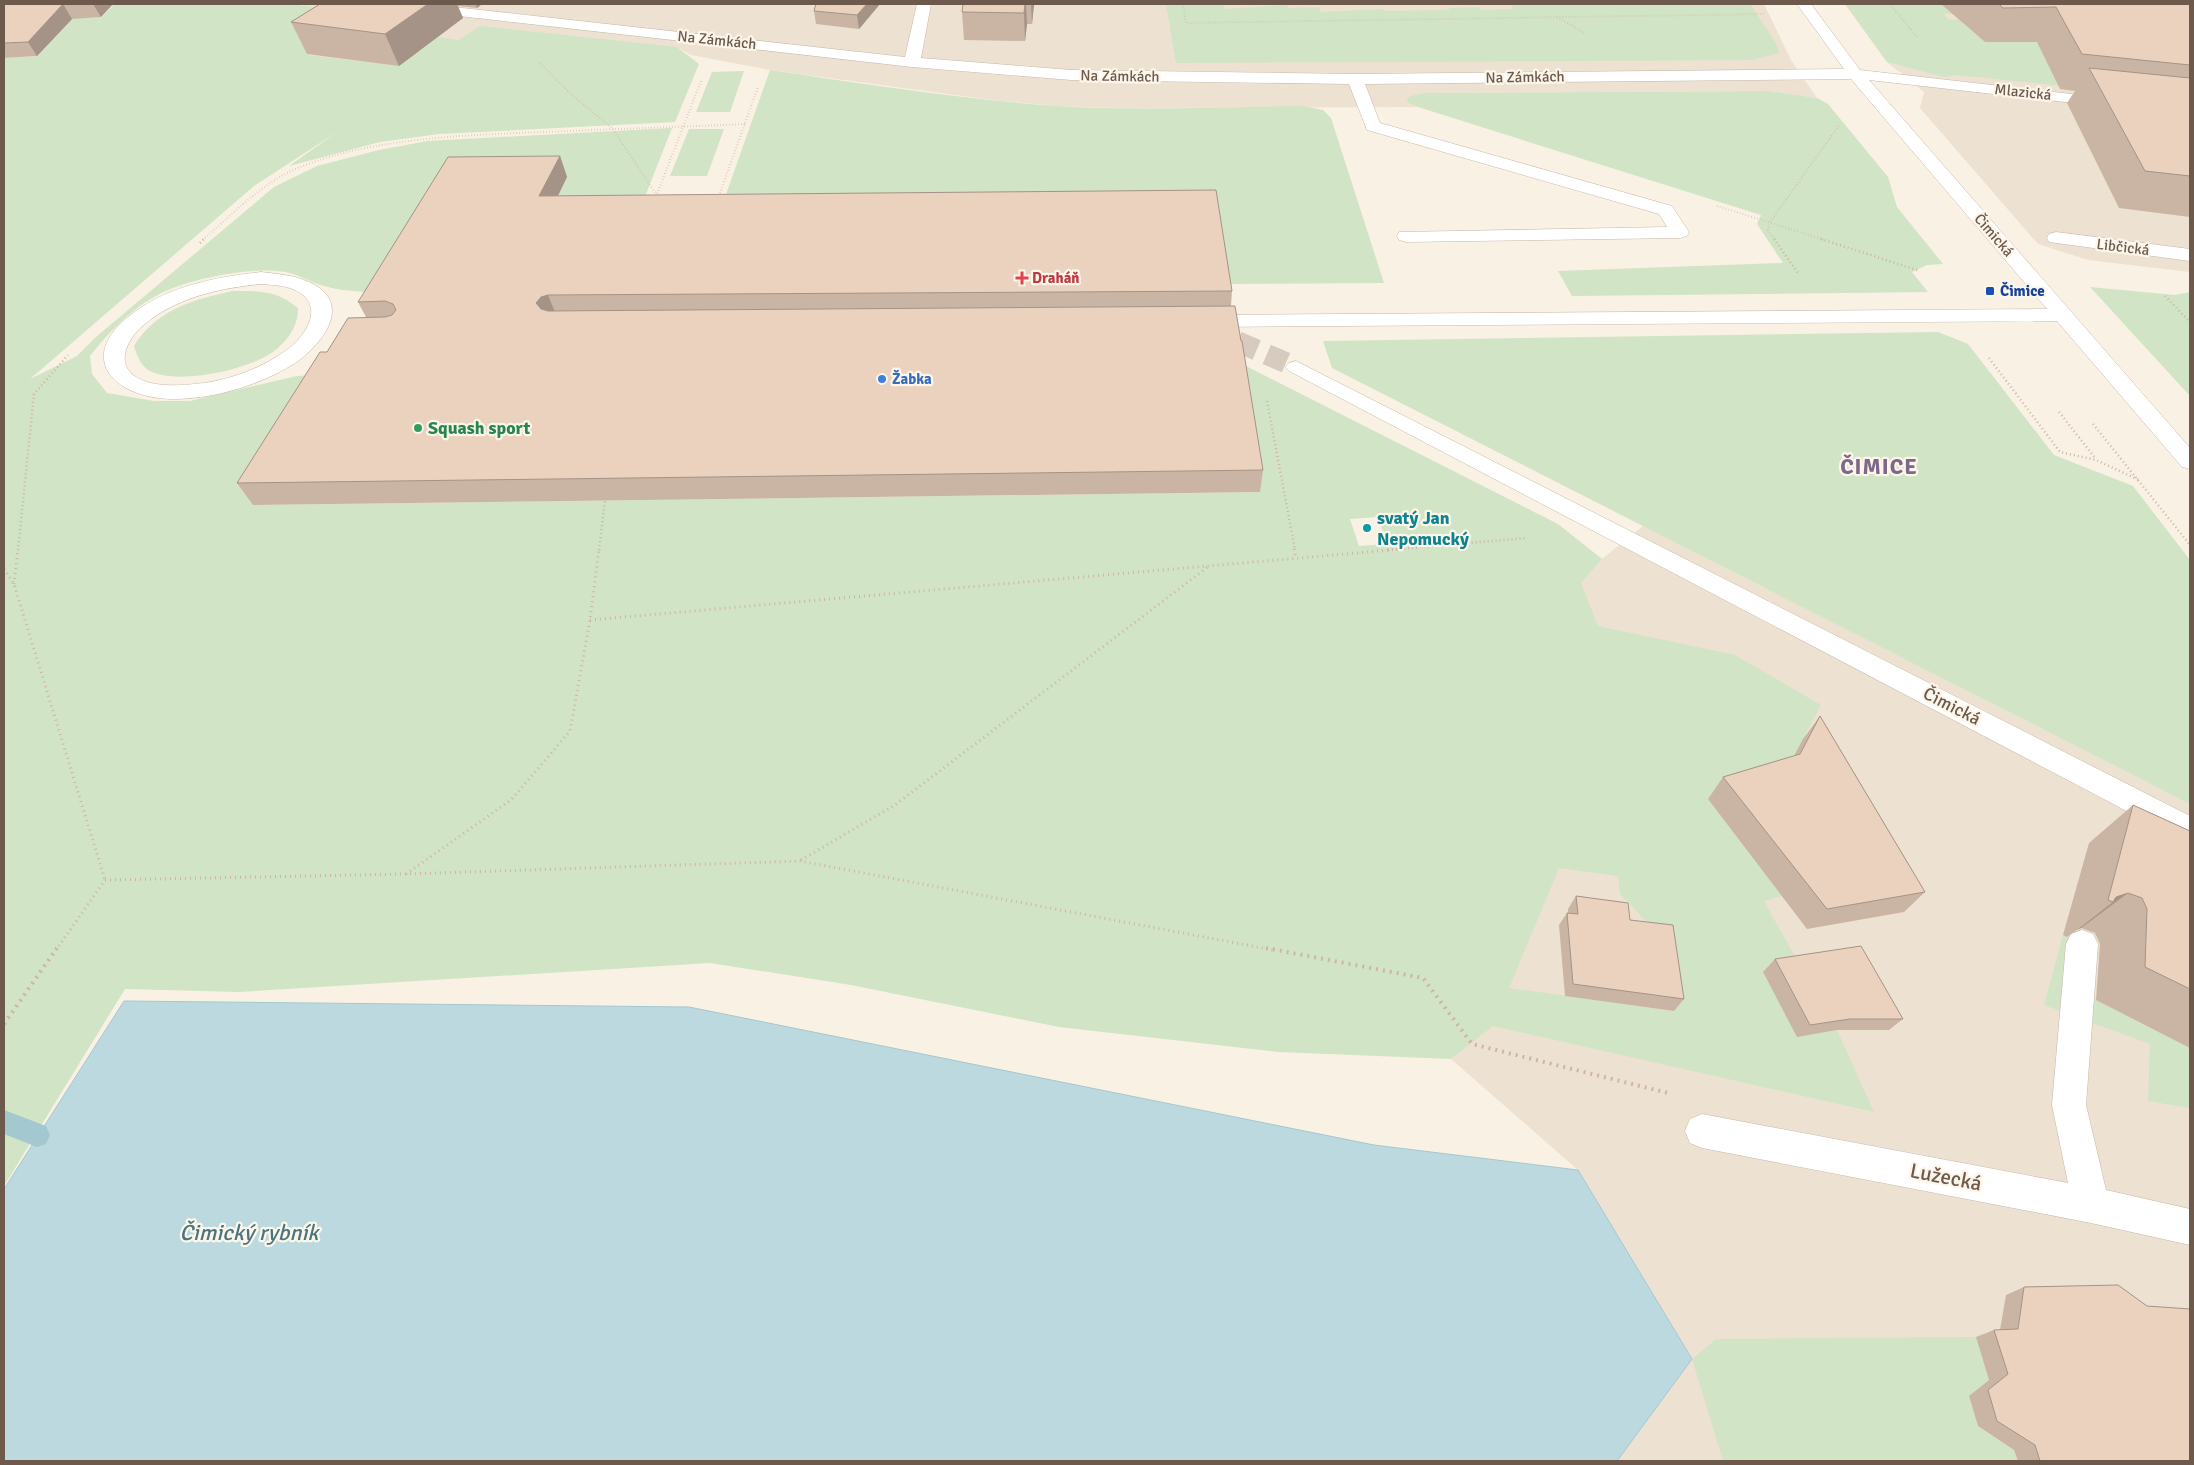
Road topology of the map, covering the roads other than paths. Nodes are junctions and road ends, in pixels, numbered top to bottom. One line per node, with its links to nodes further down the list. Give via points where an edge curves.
1 (388, 4): 4 (street, Na Zámkách)
2 (924, 4): 4 (street)
3 (1804, 4): 5 (street, Čimická)
4 (912, 62): 6 (street, Na Zámkách, via 1071,76)
5 (1855, 74): 6 (street, Na Zámkách); 7 (street, Mlazická); 11 (street, Čimická)
6 (1354, 79): 8 (street, via 1373,126 1666,210 1680,232)
7 (2121, 103)
8 (1406, 236)
9 (2056, 238): 10 (street, Libčická)
10 (2190, 256)
11 (2063, 315): 12 (street); 15 (street, Čimická)
12 (1181, 321)
13 (326, 333): 13 (street, via 320,300 308,288 287,281 260,278 230,281 175,298 142,316 123,334 113,353 116,370 132,384 159,391 194,391 232,383 268,370)
14 (1296, 367): 16 (street, Čimická)
15 (2190, 462)
16 (2190, 830)
17 (2082, 944): 19 (street, via 2069,1105)
18 (1702, 1131): 19 (street, Lužecká)
19 (2091, 1205): 20 (street, Lužecká)
20 (2190, 1227)

